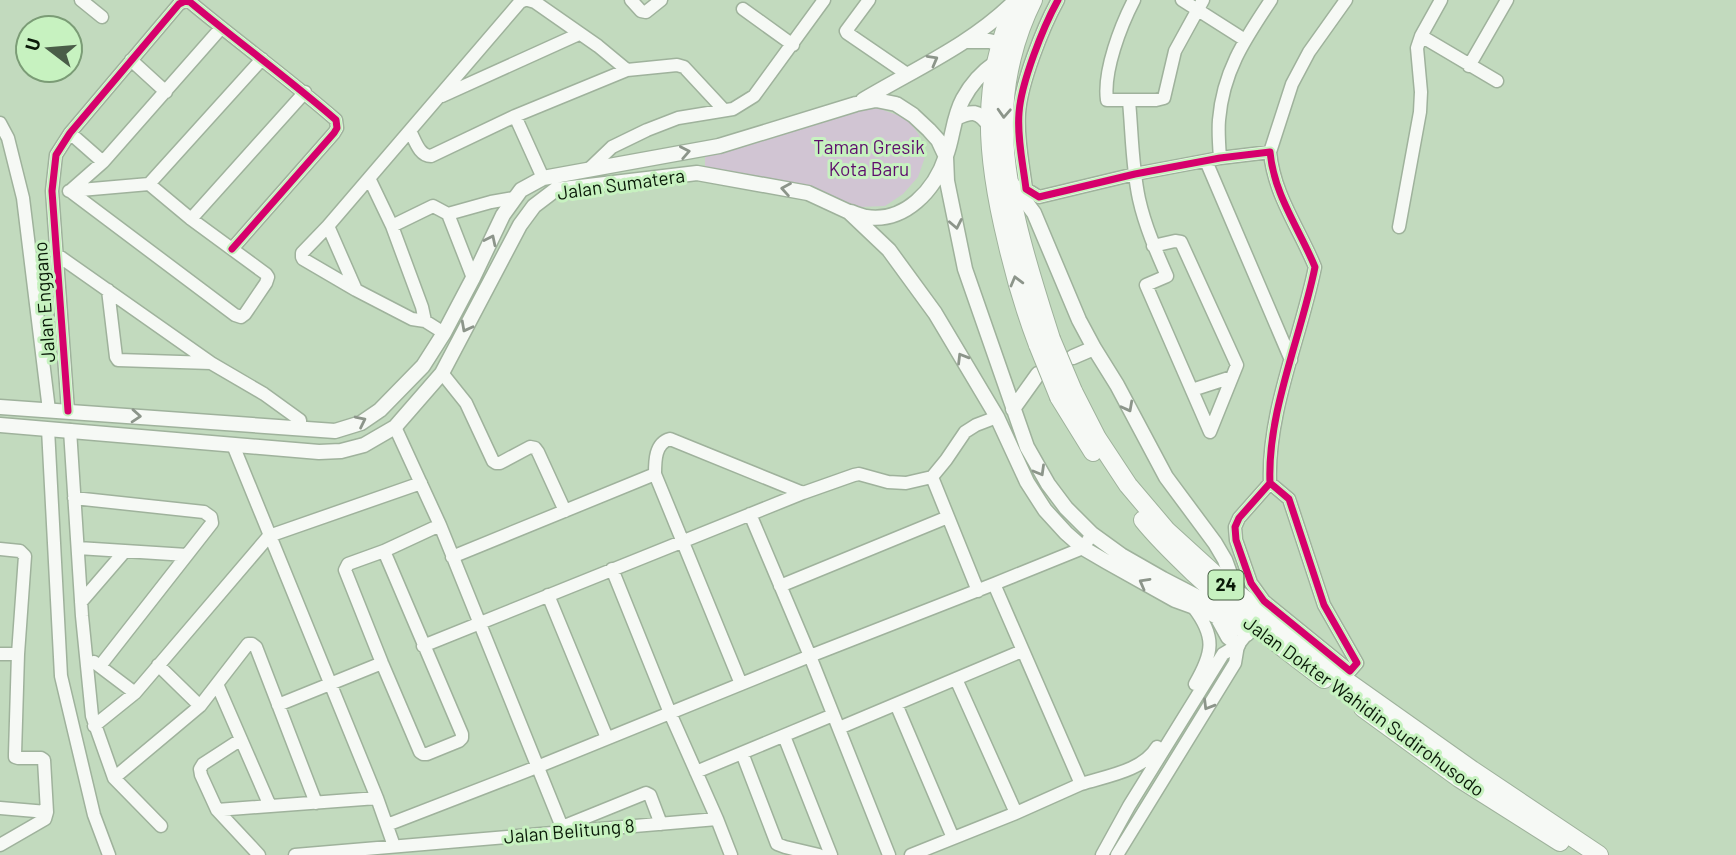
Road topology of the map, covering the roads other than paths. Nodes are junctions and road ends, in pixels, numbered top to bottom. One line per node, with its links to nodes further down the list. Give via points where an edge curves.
1 (81, 0): 18 (street)
2 (526, 0): 20 (street); 34 (street)
3 (631, 0): 4 (street, via 646,12)
4 (661, 0)
5 (824, 0): 24 (street)
6 (869, 0): 30 (street, via 847,33)
7 (1017, 0): 23 (main road); 25 (highway, Jalan Dokter Wahidin Sudirohusodo / 24, via 1008,19)
8 (1033, 0): 25 (highway, Jalan Dokter Wahidin Sudirohusodo / 24)
9 (1058, 0): 59 (street, via 1034,57 1019,111 1026,189)
10 (1134, 0): 35 (street, via 1107,78 1107,100)
11 (1182, 0): 16 (street)
12 (1270, 0): 22 (street)
13 (1346, 0): 44 (street, via 1292,83)
14 (1441, 0): 21 (street)
15 (1507, 0): 28 (street)
16 (1199, 5): 22 (street); 35 (street, via 1175,51 1164,97)
17 (743, 9): 24 (street)
18 (102, 17)
19 (221, 28): 26 (street); 27 (street, Jalan Enggano, via 185,1); 32 (street)
20 (579, 34): 29 (street); 34 (street)
21 (1421, 36): 28 (street); 67 (street, via 1417,48 1420,111)
22 (1245, 40): 47 (street, via 1224,85)
23 (967, 41): 25 (main road, via 989,41); 30 (main road, one-way to 23)
24 (793, 45): 37 (street, via 754,96)
25 (1005, 55): 39 (main road, via 973,83); 41 (highway, Jalan Dokter Wahidin Sudirohusodo / 24); 55 (highway, Jalan Dokter Wahidin Sudirohusodo / 24, one-way to 55, via 1003,118)
26 (262, 59): 33 (street); 56 (street)
27 (131, 60): 32 (street); 43 (street, Jalan Enggano)
28 (1469, 66): 31 (street)
29 (627, 70): 37 (street, via 681,66); 38 (street)
30 (908, 74): 36 (main road)
31 (1497, 81)
32 (166, 92): 49 (street)
33 (305, 92): 63 (street); 69 (street, via 336,120 337,128)
34 (439, 97): 42 (street)
35 (1129, 101): 51 (street)
36 (856, 104): 45 (main road, via 876,100 896,104 929,130); 46 (main road, Jalan Sumatera, one-way to 36, via 719,146)
37 (724, 110): 50 (street, via 678,118 647,130 612,147)
38 (515, 116): 42 (street, via 431,156 422,153); 54 (street)
39 (956, 118): 41 (main road, via 975,113); 45 (main road)
40 (0, 123): 90 (street, via 23,198)
41 (989, 125): 78 (highway, Jalan Dokter Wahidin Sudirohusodo / 24, one-way to 41, via 1017,285 993,176)
42 (410, 131): 53 (street)
43 (70, 133): 49 (street); 57 (street, Jalan Enggano, via 56,155)
44 (1270, 152): 47 (street); 81 (street, via 1283,204 1315,267)
45 (946, 157): 61 (main road, via 927,192 910,208 888,216); 89 (main road, one-way to 89, via 965,269)
46 (656, 158): 50 (main road, Jalan Sumatera); 52 (main road)
47 (1220, 158): 48 (street)
48 (1206, 161): 51 (street); 81 (street)
49 (103, 162): 58 (street)
50 (588, 170): 54 (main road, Jalan Sumatera)
51 (1135, 174): 59 (street); 68 (street)
52 (658, 177): 61 (main road, Jalan Sumatera, one-way to 52, via 808,193 697,173); 83 (main road, Jalan Sumatera, one-way to 83, via 555,190 534,206)
53 (369, 178): 64 (street); 65 (street)
54 (543, 178): 60 (main road, Jalan Sumatera)
55 (1009, 180): 66 (main road); 78 (highway, Jalan Dokter Wahidin Sudirohusodo / 24)
56 (149, 184): 58 (street); 63 (street)
57 (51, 191): 58 (street); 70 (street, Jalan Enggano)
58 (71, 191): 69 (street, via 241,317 268,277)
59 (1040, 197): 66 (street)
60 (514, 198): 62 (street); 73 (main road, Jalan Sumatera, one-way to 60)
61 (849, 212): 92 (main road, Jalan Sumatera, one-way to 61, via 935,313 889,250)
62 (448, 214): 65 (street, via 433,206); 73 (street)
63 (191, 219): 69 (street)
64 (328, 226): 75 (street); 75 (street, via 302,253 303,260)
65 (392, 226): 76 (street)
66 (1041, 228): 79 (main road)
67 (1399, 228)
68 (1153, 246): 71 (street, via 1180,241); 72 (street)
69 (232, 249)
70 (56, 254): 74 (street); 91 (street, Jalan Enggano)
71 (1191, 267): 72 (street); 85 (street, via 1237,365)
72 (1167, 276): 86 (street, via 1146,285)
73 (473, 278): 77 (main road, Jalan Sumatera)
74 (108, 290): 82 (street); 82 (street, via 118,360)
75 (356, 290): 76 (street, via 412,319)
76 (425, 321): 77 (street)
77 (444, 333): 97 (main road, Jalan Sumatera, one-way to 77, via 335,431 380,410 423,366)
78 (1044, 342): 87 (highway, Jalan Dokter Wahidin Sudirohusodo / 24, bridge)
79 (1094, 348): 80 (main road); 126 (main road, one-way to 126, via 1166,477 1225,560)
80 (1073, 356)
81 (1291, 360): 104 (street, via 1274,430)
82 (211, 363): 97 (street, via 300,420)
83 (442, 373): 94 (main road, Jalan Sumatera); 107 (street, via 467,403 496,463 534,448)
84 (1038, 374): 89 (main road)
85 (1232, 377): 86 (street); 86 (street, via 1210,432)
86 (1192, 390)
87 (1066, 394): 126 (highway, Jalan Dokter Wahidin Sudirohusodo / 24, via 1128,485 1167,531); 130 (highway, Jalan Dokter Wahidin Sudirohusodo / 24, via 1079,431 1118,490 1158,540 1230,607)
88 (0, 407): 90 (main road, Jalan Sumatera)
89 (1013, 409): 111 (main road, one-way to 111, via 1048,484)
90 (49, 410): 91 (main road, Jalan Sumatera)
91 (68, 411): 95 (main road, Jalan Sumatera, one-way to 95)
92 (997, 417): 102 (street, via 965,432); 115 (main road, Jalan Sumatera, via 1045,510)
93 (0, 425): 96 (main road, Jalan Sumatera)
94 (395, 426): 100 (main road, Jalan Sumatera, via 364,445 341,451); 103 (street)
95 (277, 427): 97 (main road, Jalan Sumatera); 100 (main road)
96 (48, 429): 98 (main road, Jalan Sumatera); 179 (street, via 61,676 94,815)
97 (300, 429)
98 (69, 430): 99 (main road, Jalan Sumatera); 106 (street)
99 (233, 445): 100 (main road, Jalan Sumatera); 112 (street)
100 (275, 448)
101 (655, 474): 105 (street, via 660,445 670,439); 107 (street); 113 (street)
102 (932, 477): 105 (street, via 906,483 859,474); 109 (street)
103 (421, 483): 110 (street); 112 (street)
104 (1270, 484): 140 (street, via 1289,499 1324,605 1357,663); 140 (street, via 1235,527 1251,583 1264,601)
105 (803, 493): 108 (street)
106 (74, 498): 114 (street); 119 (street, via 204,512 212,523)
107 (565, 511): 120 (street)
108 (750, 514): 113 (street); 123 (street)
109 (948, 517): 123 (street); 124 (street)
110 (440, 525): 118 (street); 120 (street)
111 (1092, 534): 115 (street); 130 (main road, via 1121,555 1221,609)
112 (269, 536): 138 (street); 143 (street)
113 (681, 542): 121 (street); 144 (street)
114 (78, 548): 117 (street); 127 (street)
115 (1083, 548): 122 (street); 128 (main road, Jalan Sumatera, one-way to 115)
116 (0, 549): 134 (street, via 25,556)
117 (125, 551): 119 (street); 127 (street)
118 (384, 551): 131 (street); 137 (street, via 348,564 345,570)
119 (187, 555): 139 (street)
120 (452, 556): 129 (street)
121 (612, 569): 125 (street); 149 (street)
122 (994, 584): 124 (street); 132 (street)
123 (780, 586): 136 (street)
124 (978, 591): 136 (street)
125 (548, 595): 129 (street); 153 (street)
126 (1238, 595): 140 (highway, Jalan Dokter Wahidin Sudirohusodo / 24)
127 (81, 602): 135 (street)
128 (1194, 607): 130 (main road, Jalan Sumatera, via 1217,617 1228,637); 160 (street, via 1209,632 1203,671 1152,756 1140,765)
129 (479, 623): 131 (street); 157 (street)
130 (1246, 635): 155 (highway, Jalan Dokter Wahidin Sudirohusodo / 24); 165 (street, via 1223,654); 170 (street, one-way to 170, via 1235,663)
131 (424, 646): 137 (street, via 462,734 459,741 427,754 420,752)
132 (1023, 650): 141 (street); 160 (street)
133 (0, 654): 134 (street)
134 (18, 654): 168 (street, via 15,757 44,760)
135 (86, 656): 139 (street); 151 (street)
136 (810, 656): 144 (street); 150 (street)
137 (382, 663): 143 (street)
138 (158, 665): 145 (street); 148 (street)
139 (100, 666): 145 (street)
140 (1345, 675): 155 (highway, Jalan Dokter Wahidin Sudirohusodo / 24)
141 (956, 679): 146 (street); 169 (street)
142 (217, 684): 147 (street, via 252,644); 148 (street); 154 (street)
143 (330, 684): 147 (street); 162 (street)
144 (741, 684): 149 (street)
145 (135, 693): 151 (street)
146 (896, 704): 150 (street); 176 (street)
147 (278, 705): 163 (street)
148 (200, 706): 159 (street)
149 (670, 713): 153 (street); 158 (street)
150 (836, 721): 152 (street); 185 (street)
151 (94, 726): 159 (street)
152 (784, 736): 156 (street); 184 (street)
153 (607, 738): 157 (street)
154 (240, 740): 164 (street); 167 (street, via 200,769)
155 (1421, 742): 161 (highway, Jalan Dokter Wahidin Sudirohusodo / 24)
156 (742, 753): 158 (street); 183 (street, via 777,844)
157 (537, 767): 173 (street); 175 (street)
158 (696, 772): 171 (street)
159 (114, 778): 174 (street)
160 (1081, 785): 169 (street)
161 (1483, 785): 189 (highway, Jalan Dokter Wahidin Sudirohusodo / 24); 190 (highway, Jalan Dokter Wahidin Sudirohusodo / 24)
162 (377, 798): 163 (street); 173 (street)
163 (316, 803): 164 (street)
164 (270, 806): 167 (street)
165 (1129, 806): 170 (street); 187 (street)
166 (0, 808): 168 (street)
167 (217, 810): 180 (street)
168 (47, 812): 177 (street, via 45,818)
169 (1016, 813): 176 (street)
170 (1141, 815): 188 (street)
171 (717, 819): 172 (street, Jalan Belitung 8); 182 (street)
172 (661, 824): 175 (street, Jalan Belitung 8); 175 (street, Jalan Belitung 8, via 646,793)
173 (387, 825): 178 (street)
174 (162, 826)
175 (563, 830): 178 (street, Jalan Belitung 8)
176 (953, 838): 186 (street)
177 (0, 845)
178 (392, 846): 181 (street, Jalan Belitung 8)
179 (109, 855)
180 (260, 855)
181 (295, 855)
182 (731, 855)
183 (818, 855)
184 (831, 855)
185 (889, 855)
186 (911, 855)
187 (1102, 855)
188 (1117, 855)
189 (1580, 855)
190 (1600, 855)

